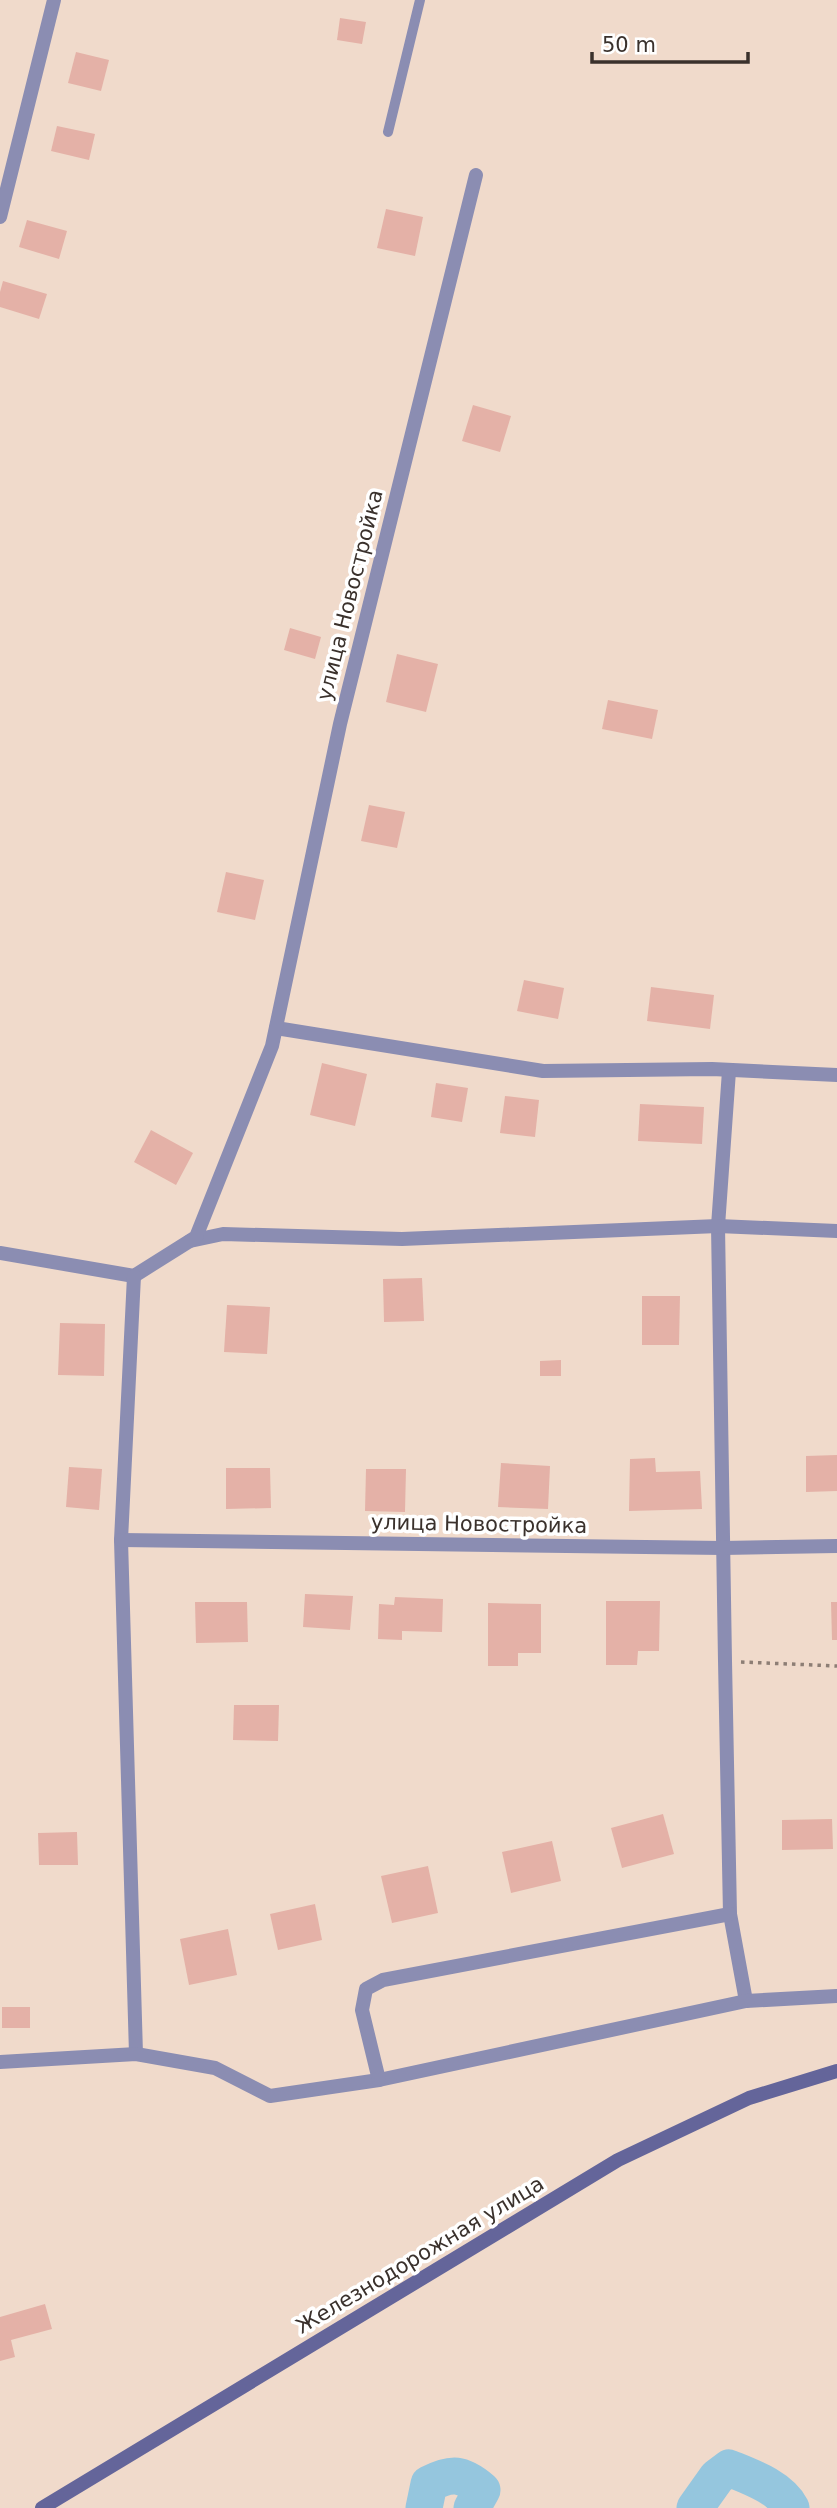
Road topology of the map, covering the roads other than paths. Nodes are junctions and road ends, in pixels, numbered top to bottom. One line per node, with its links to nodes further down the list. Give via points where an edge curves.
1 (54, 0): 5 (street)
2 (420, 0): 3 (lane)
3 (388, 132)
4 (476, 175): 6 (street, улица Новостройка, via 340,724)
5 (0, 217)
6 (276, 1028): 7 (street, via 543,1071); 11 (street, улица Новостройка, via 203,1221)
7 (729, 1071): 8 (street); 9 (street)
8 (837, 1075)
9 (718, 1226): 10 (street, улица Новостройка); 11 (street, улица Новостройка, via 402,1239 223,1234); 16 (street)
10 (837, 1231)
11 (190, 1241): 13 (street, улица Новостройка)
12 (0, 1253): 13 (street)
13 (134, 1276): 14 (street)
14 (121, 1540): 16 (street, улица Новостройка); 20 (street)
15 (837, 1546): 16 (street, улица Новостройка)
16 (723, 1548): 17 (street)
17 (730, 1914): 19 (street); 23 (street, via 383,1980 366,1989 362,2010)
18 (837, 1996): 19 (street)
19 (746, 2001): 23 (street)
20 (136, 2054): 21 (street); 23 (street, via 215,2068 270,2096)
21 (0, 2062)
22 (837, 2071): 24 (street, Железнодорожная улица, via 749,2098 618,2160)
23 (379, 2080)
24 (42, 2508)

